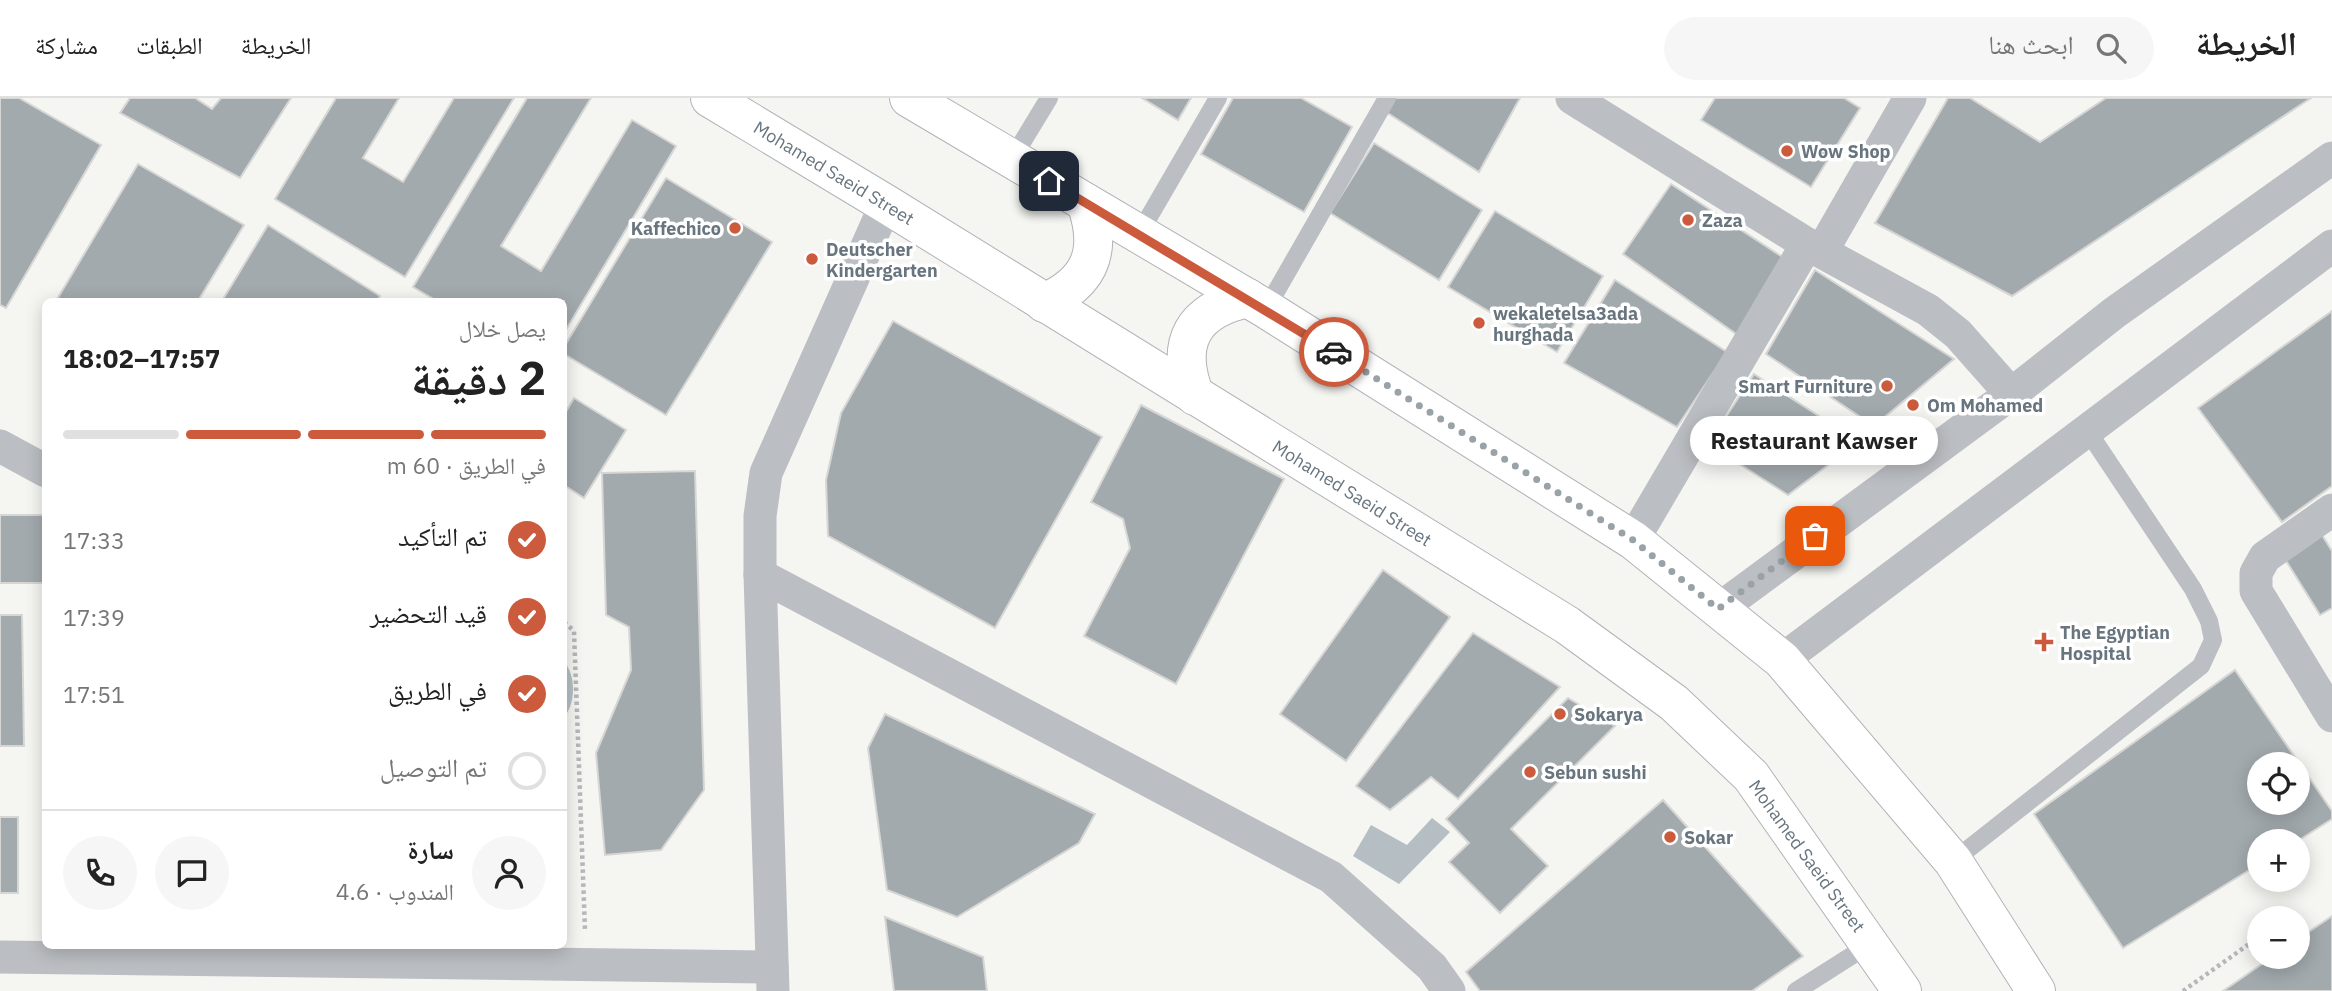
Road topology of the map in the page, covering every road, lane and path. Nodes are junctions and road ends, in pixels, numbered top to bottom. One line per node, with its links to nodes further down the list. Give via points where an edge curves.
1 (710, 98): 11 (street, Mohamed Saeid Street)
2 (909, 98): 9 (street)
3 (1049, 98): 9 (lane)
4 (1218, 98): 12 (lane)
5 (1387, 98): 16 (lane)
6 (1572, 98): 14 (street)
7 (1910, 98): 14 (street)
8 (2332, 158): 17 (street, via 2114,313)
9 (1012, 159): 10 (street)
10 (1086, 203): 12 (street); 15 (street, via 1094,227 1089,263 1067,293)
11 (886, 204): 15 (street, Mohamed Saeid Street); 24 (street, via 766,473)
12 (1139, 234): 16 (street)
13 (2332, 246): 19 (street)
14 (1815, 247): 17 (street, via 1928,310 1958,334); 23 (street)
15 (1044, 303): 18 (street, Mohamed Saeid Street)
16 (1257, 303): 18 (street, via 1222,304 1200,320 1188,343 1185,370); 23 (street)
17 (2011, 394): 25 (street)
18 (1195, 396): 30 (street, Mohamed Saeid Street, via 1567,625 1674,703 1751,776)
19 (2087, 430): 27 (street); 29 (lane, via 2193,589 2213,640 2201,666)
20 (0, 446): 21 (street)
21 (42, 469)
22 (2332, 510): 28 (street, via 2265,557 2256,573 2256,591)
23 (1633, 540): 25 (street)
24 (760, 575): 35 (street); 36 (street, via 1331,877 1432,967)
25 (1718, 609): 27 (street)
26 (567, 625): 34 (path, via 574,631)
27 (1782, 660): 29 (street)
28 (2332, 716)
29 (1953, 861): 39 (street)
30 (1870, 944): 37 (lane); 38 (street, Mohamed Saeid Street)
31 (2247, 946): 40 (path)
32 (339, 954): 33 (street); 34 (street)
33 (0, 957)
34 (586, 966): 35 (street)
35 (773, 979)
36 (1449, 991)
37 (1796, 991)
38 (1902, 991)
39 (2036, 991)
40 (2183, 991)

